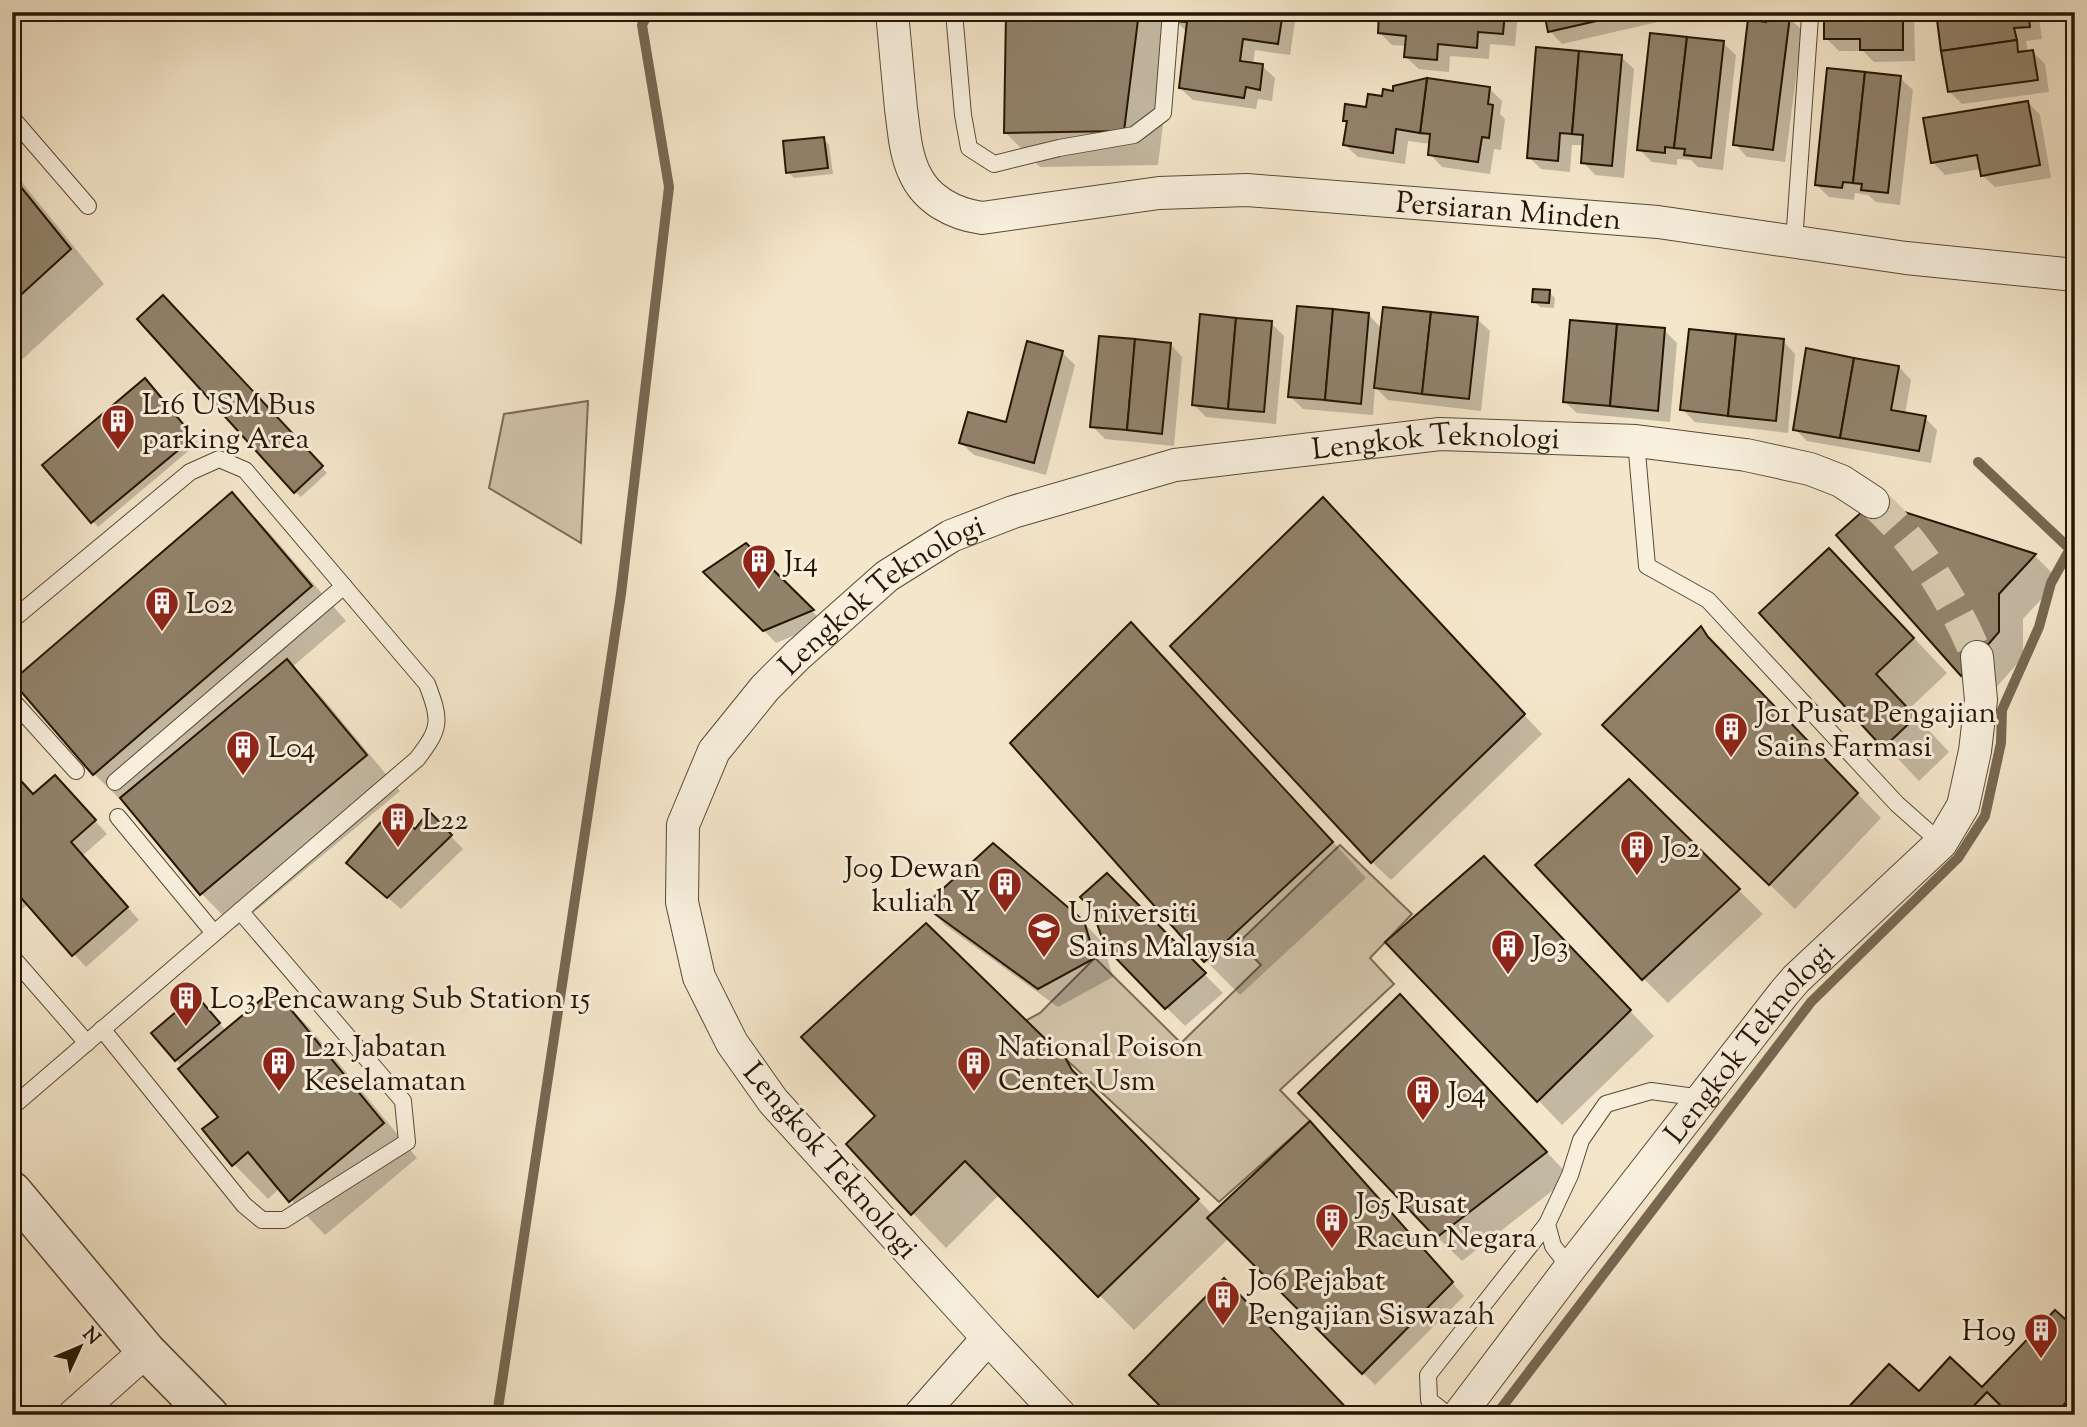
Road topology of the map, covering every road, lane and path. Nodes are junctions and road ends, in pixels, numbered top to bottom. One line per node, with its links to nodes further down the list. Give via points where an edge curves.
1 (892, 12): 7 (street, Persiaran Minden, via 902,115 914,173 944,206 964,215 982,218 1159,192 1247,190 1658,222)
2 (954, 12): 3 (lane, via 969,148 995,164 1134,135 1163,113)
3 (1171, 12)
4 (1811, 17): 7 (lane)
5 (12, 118): 6 (lane)
6 (88, 206)
7 (1794, 242): 8 (street, Persiaran Minden)
8 (2075, 275)
9 (1636, 441): 10 (street, Lengkok Teknologi, via 1746,455 1810,469 1841,481); 18 (lane, via 1647,566 1709,600 1897,804); 29 (street, Lengkok Teknologi, via 1440,434 1175,465 1013,512 951,536 887,576 765,688 714,751 683,825 682,902 699,977 732,1043 773,1101)
10 (1873, 502)
11 (344, 586): 12 (lane, via 245,470 219,458 190,472); 16 (lane); 19 (lane, via 428,684 438,711 433,737 416,759)
12 (12, 620)
13 (1977, 657): 18 (street, Lengkok Teknologi, via 1981,700 1975,751 1963,806)
14 (12, 700): 15 (lane)
15 (76, 771)
16 (115, 782)
17 (118, 817): 20 (lane)
18 (1941, 843): 24 (street, Lengkok Teknologi, via 1796,979)
19 (240, 911): 20 (lane); 22 (lane, via 403,1101 407,1142 284,1220 262,1220 244,1205)
20 (214, 933): 22 (lane)
21 (12, 957): 23 (lane)
22 (102, 1029): 23 (lane)
23 (87, 1043): 25 (lane)
24 (1702, 1098): 27 (lane, via 1651,1091 1606,1104 1581,1140); 28 (street, Lengkok Teknologi)
25 (12, 1107)
26 (12, 1191): 30 (street)
27 (1548, 1224): 28 (lane, via 1553,1246); 35 (lane, via 1428,1375 1429,1400)
28 (1570, 1268): 36 (street, Lengkok Teknologi)
29 (988, 1339): 33 (street); 34 (street, Lengkok Teknologi)
30 (146, 1351): 31 (street); 32 (street)
31 (74, 1415)
32 (209, 1415)
33 (920, 1415)
34 (1060, 1415)
35 (1448, 1415)
36 (1459, 1415)

